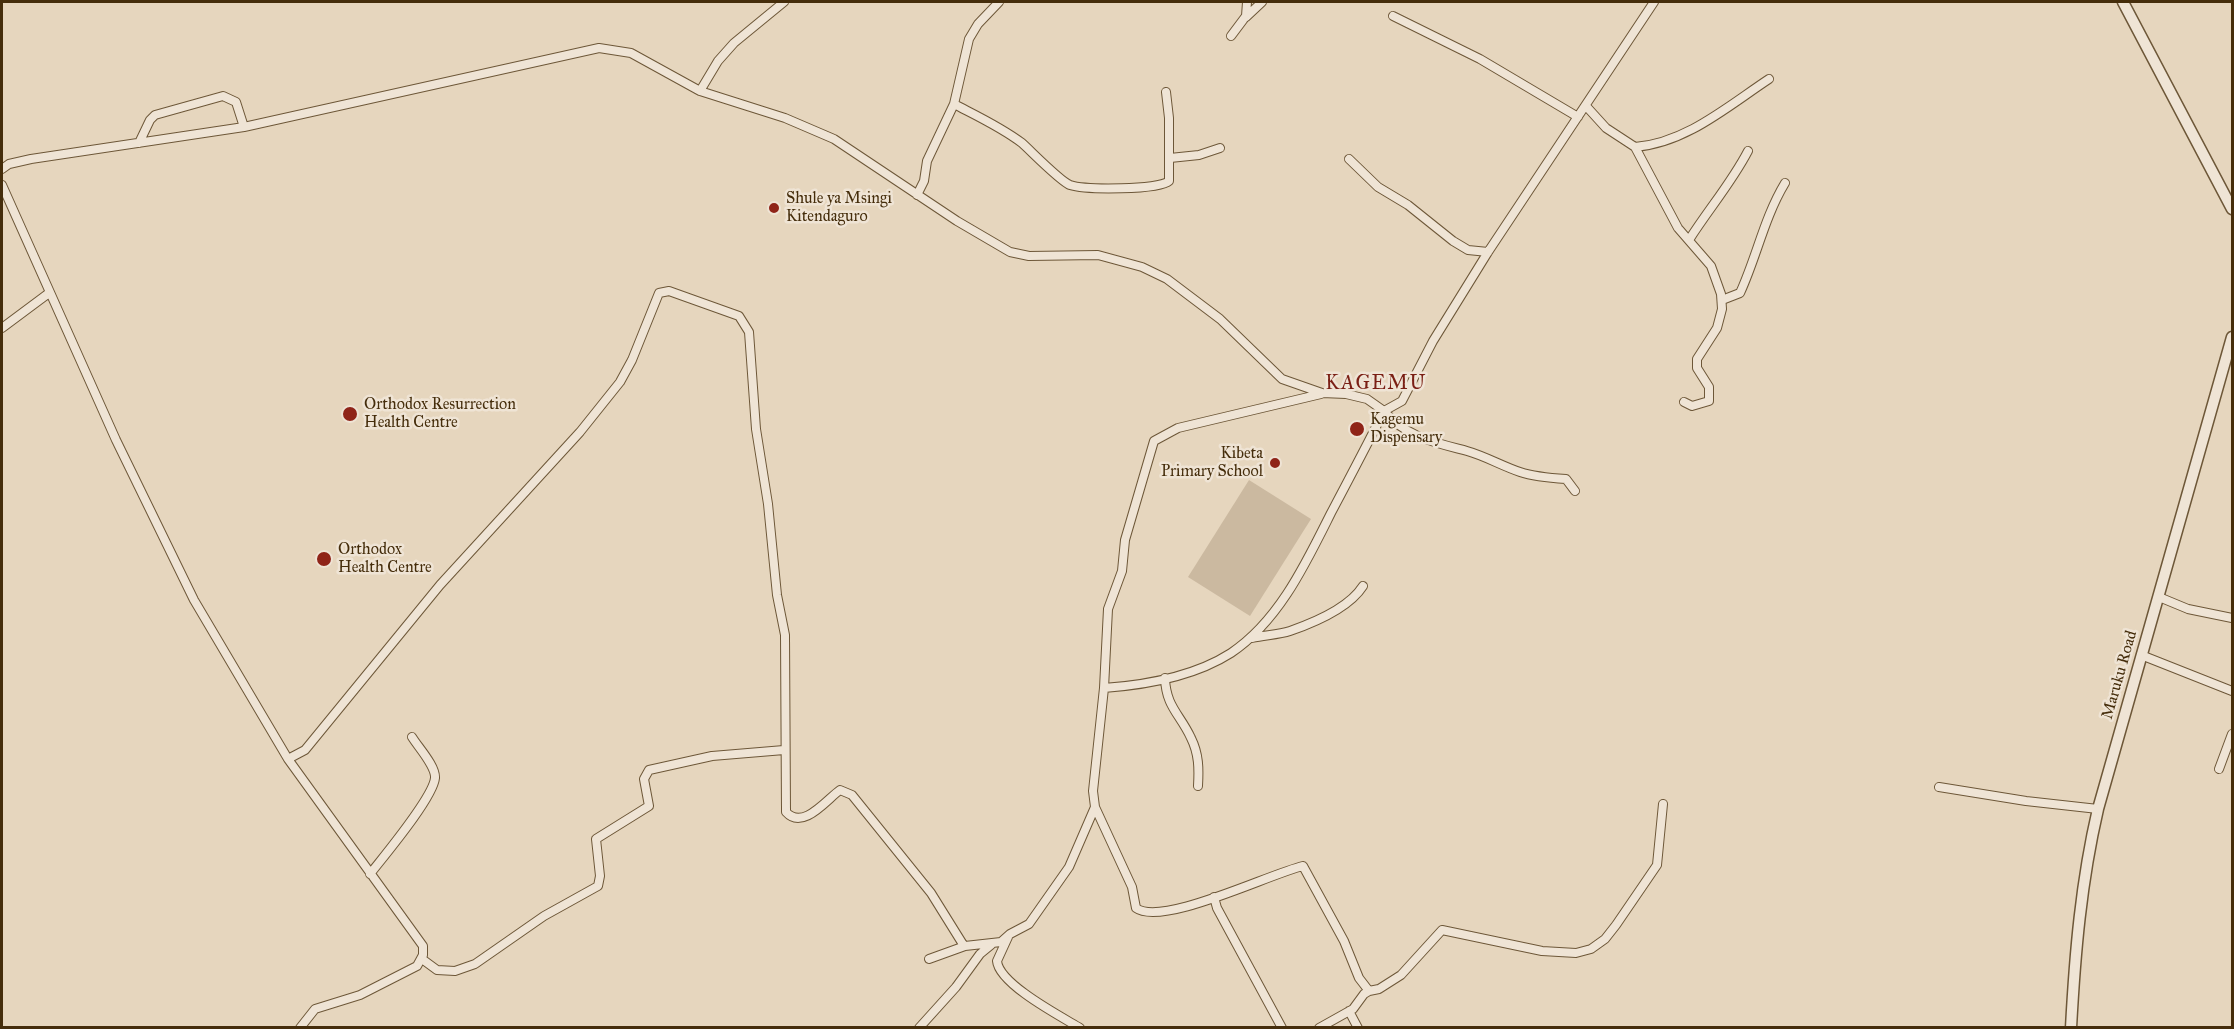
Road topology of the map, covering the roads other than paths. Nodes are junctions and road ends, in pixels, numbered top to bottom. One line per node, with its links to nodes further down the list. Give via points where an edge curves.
1 (784, 2): 11 (street, via 734,43)
2 (999, 2): 13 (street, via 969,39)
3 (1247, 2): 8 (street)
4 (1262, 2): 8 (street)
5 (1654, 2): 14 (street)
6 (2122, 2): 27 (street)
7 (1393, 16): 15 (street, via 1480,58)
8 (1244, 20): 9 (street)
9 (1231, 36)
10 (1769, 79): 18 (street, via 1680,136)
11 (700, 91): 16 (street, via 631,53 599,48); 26 (street, via 813,129)
12 (1166, 92): 21 (street)
13 (954, 105): 21 (street, via 1020,142 1071,185 1161,185 1169,181); 26 (street, via 927,161)
14 (1586, 106): 15 (street); 18 (street, via 1606,128)
15 (1578, 117): 29 (street)
16 (244, 127): 17 (street); 17 (street, via 235,101 217,97 155,115)
17 (139, 143): 23 (street, via 18,161)
18 (1635, 147): 28 (street, via 1678,228)
19 (1220, 148): 21 (street)
20 (1748, 151): 28 (street)
21 (1170, 158)
22 (1349, 159): 29 (street, via 1378,187 1405,202 1453,241 1476,253)
23 (2, 170)
24 (1785, 183): 31 (street, via 1769,212 1740,293)
25 (2, 185): 30 (street)
26 (917, 195): 34 (street, via 1010,252 1029,256 1098,255 1131,263 1167,279 1220,319 1282,379)
27 (2232, 209)
28 (1689, 240): 31 (street, via 1711,266)
29 (1488, 252): 36 (street, via 1433,341 1402,401)
30 (49, 293): 32 (street); 49 (street, via 189,590)
31 (1722, 300): 35 (street, via 1717,328 1697,359 1697,368 1709,387 1709,401 1692,406)
32 (2, 328)
33 (2232, 337): 39 (street, Maruku Road)
34 (1322, 393): 36 (street, via 1367,399); 44 (street, via 1178,428 1154,441 1125,540 1122,572 1108,609)
35 (1684, 402)
36 (1384, 411): 37 (street, via 1392,421 1419,437 1522,473 1566,479); 41 (street, via 1296,580)
37 (1575, 491)
38 (1363, 586): 41 (street, via 1353,599 1304,625)
39 (2159, 597): 40 (street, via 2188,609); 42 (street, Maruku Road)
40 (2232, 618)
41 (1250, 639): 43 (street, via 1207,666)
42 (2140, 656): 45 (street); 55 (street, Maruku Road)
43 (1165, 678): 44 (street); 51 (street, via 1167,699 1188,731 1197,754)
44 (1104, 688): 54 (street, via 1093,791)
45 (2232, 691)
46 (2232, 734): 50 (street)
47 (412, 737): 56 (street, via 434,771 434,780)
48 (784, 750): 49 (street, via 785,635 756,429 748,328 739,316 664,291 659,293 626,372 580,432 440,585 305,750); 60 (street, via 787,814 805,817 840,790 852,795 931,893); 61 (street, via 712,756 649,770 644,779 649,806 596,839 598,886 544,916 467,968 436,970)
49 (288, 759): 56 (street)
50 (2219, 769)
51 (1198, 786)
52 (1939, 787): 55 (street)
53 (1663, 804): 63 (street, via 1657,865 1616,925 1597,945 1582,952 1554,952 1442,930 1401,975)
54 (1095, 807): 57 (street, via 1132,887 1138,910 1162,914); 58 (street, via 1069,867 1038,915)
55 (2098, 809): 71 (street, Maruku Road, via 2078,912)
56 (370, 874): 61 (street, via 420,940)
57 (1214, 897): 63 (street, via 1303,866); 68 (street)
58 (1010, 934): 59 (street); 67 (street, via 998,958 999,970 1011,983)
59 (992, 944): 60 (street); 66 (street)
60 (964, 946): 62 (street)
61 (422, 959): 65 (street, via 412,969 360,995 315,1009)
62 (929, 959)
63 (1369, 991): 64 (street)
64 (1349, 1011): 69 (street); 70 (street)
65 (300, 1028)
66 (919, 1028)
67 (1080, 1028)
68 (1282, 1028)
69 (1319, 1028)
70 (1358, 1028)
71 (2071, 1028)

